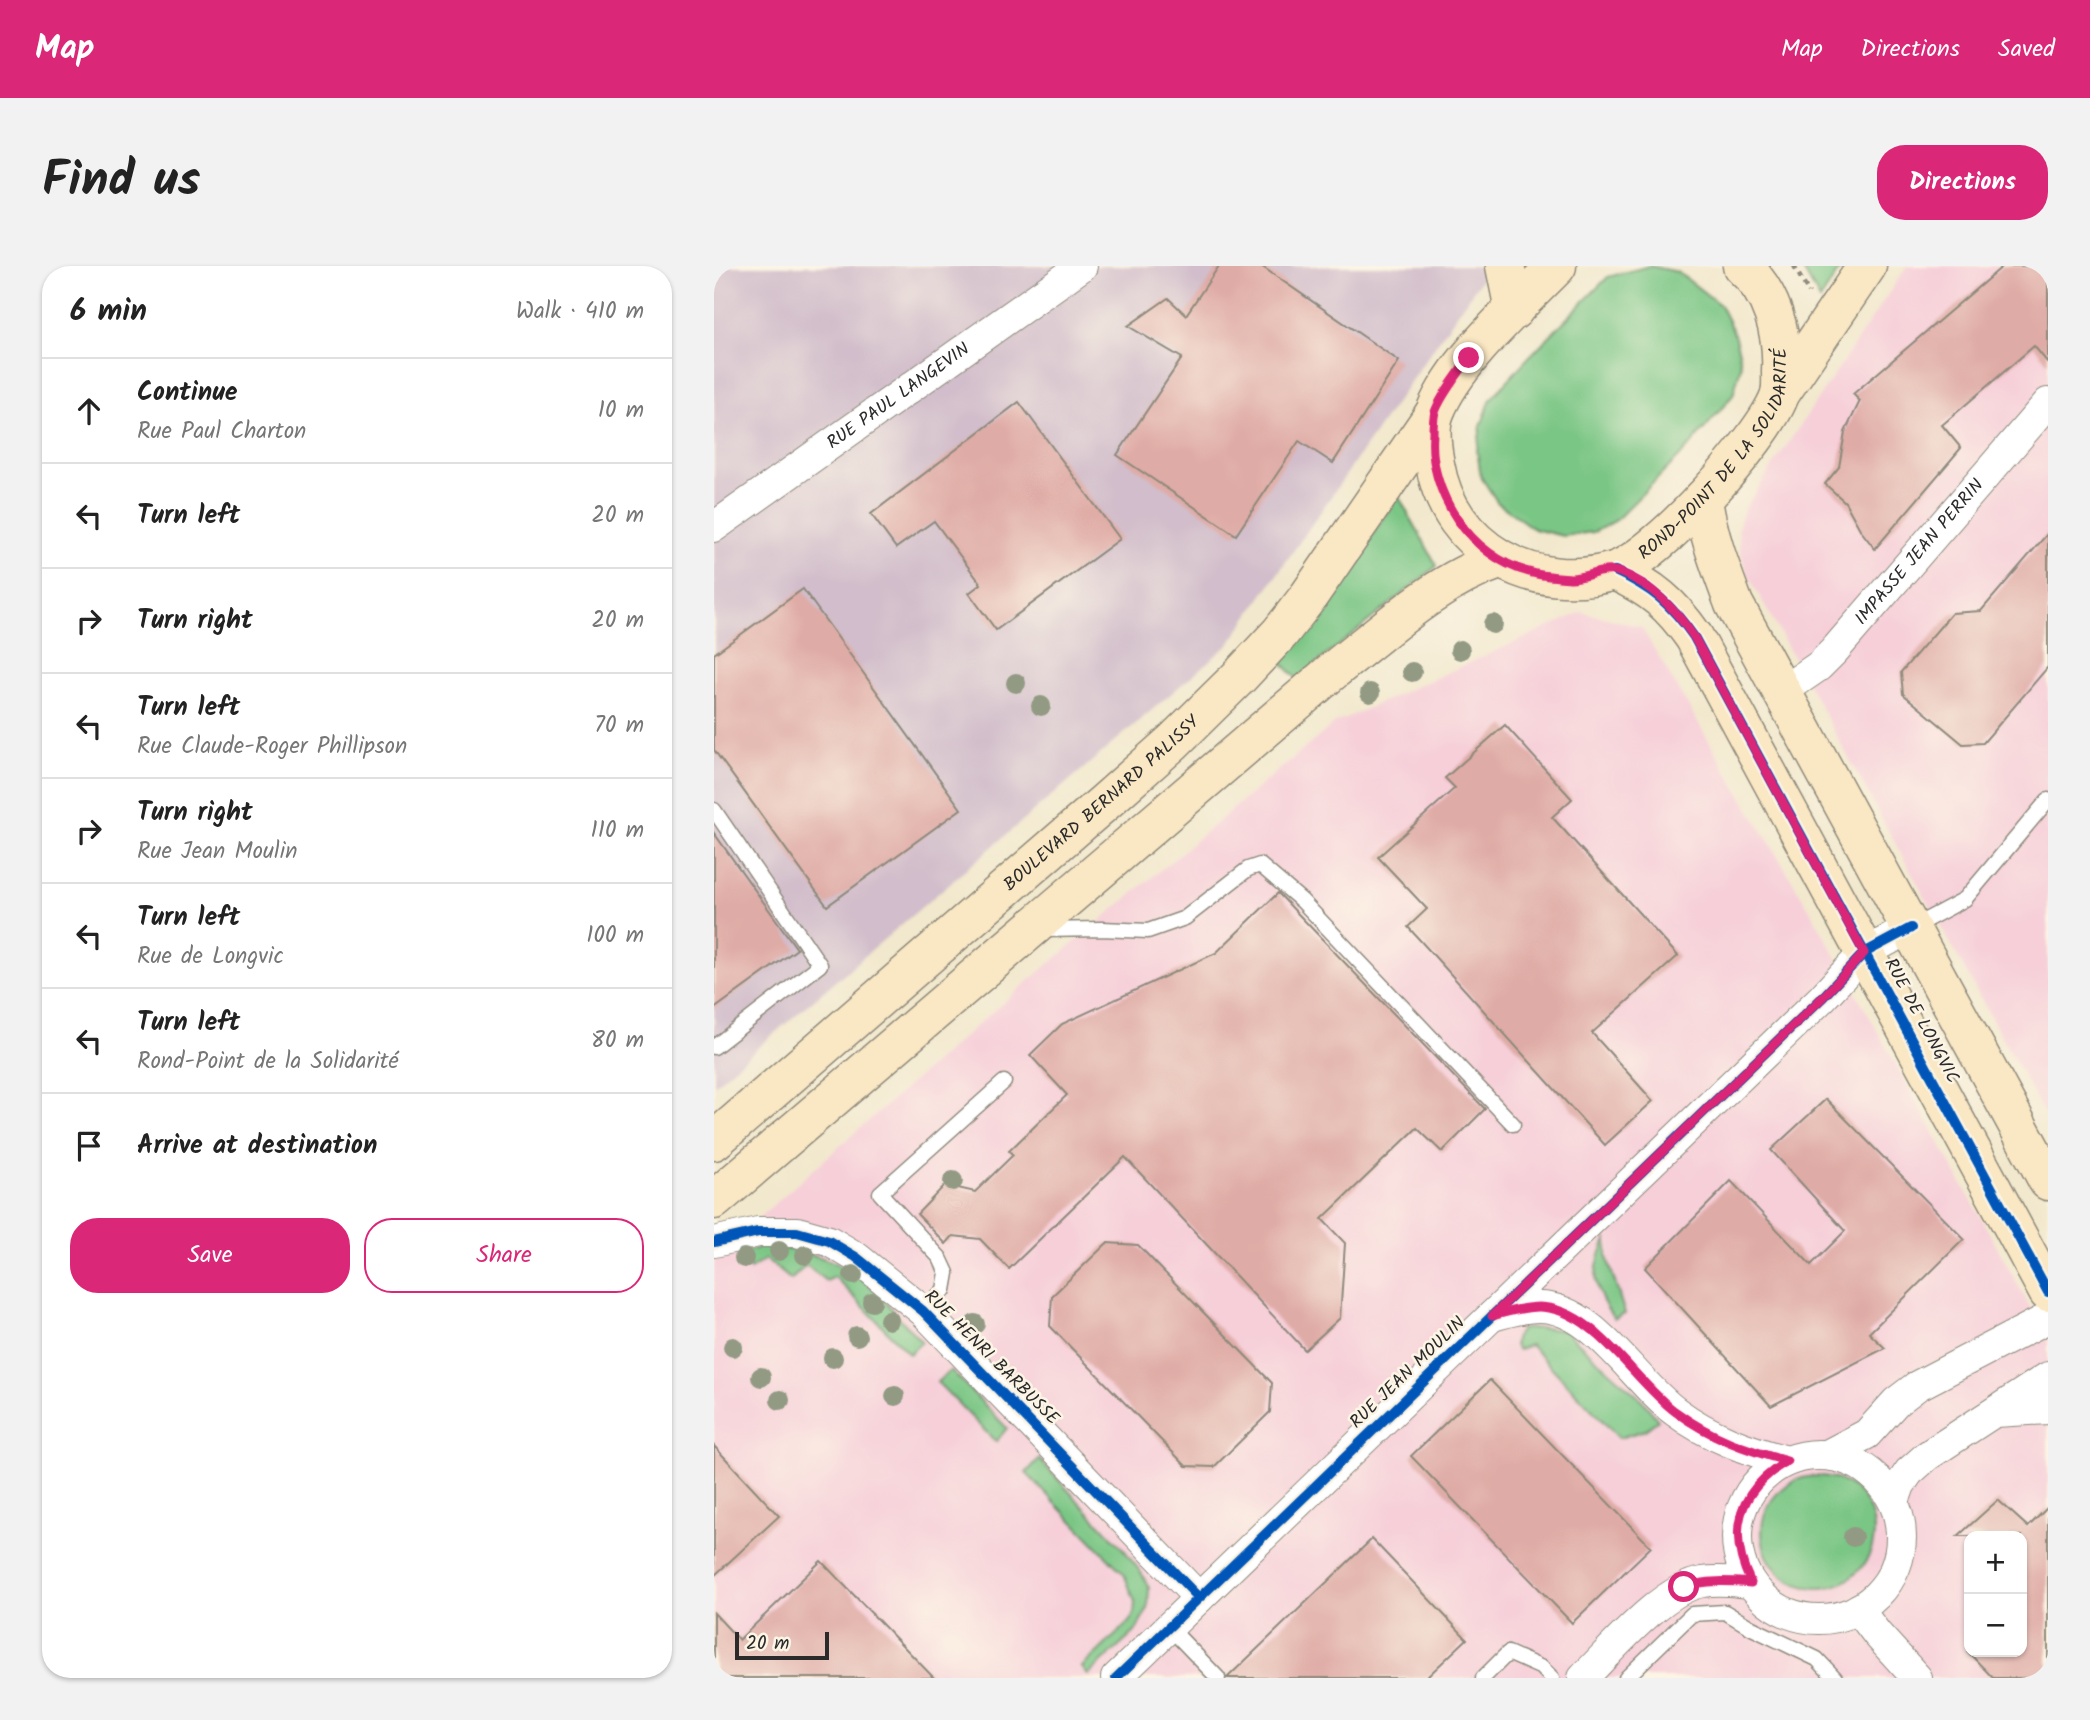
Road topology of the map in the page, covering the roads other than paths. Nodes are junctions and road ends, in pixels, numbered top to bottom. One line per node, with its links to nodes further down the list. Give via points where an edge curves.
1 (1082, 266): 11 (street, RUE PAUL LANGEVIN)
2 (1505, 266): 6 (main road)
3 (1557, 266): 6 (main road, ROND-POINT DE LA SOLIDARITÉ)
4 (1742, 266): 7 (main road, ROND-POINT DE LA SOLIDARITÉ, via 1773,308 1782,348)
5 (1867, 266): 7 (main road)
6 (1514, 310): 9 (main road, ROND-POINT DE LA SOLIDARITÉ, via 1469,358)
7 (1780, 394): 10 (main road, ROND-POINT DE LA SOLIDARITÉ, via 1765,426)
8 (2048, 403): 14 (street, IMPASSE JEAN PERRIN, via 1834,651)
9 (1434, 414): 12 (main road, ROND-POINT DE LA SOLIDARITÉ, via 1432,446 1450,509 1470,537); 23 (main road, BOULEVARD BERNARD PALISSY, via 1308,597 1239,677 1104,803)
10 (1703, 499): 13 (main road, ROND-POINT DE LA SOLIDARITÉ, via 1659,543); 14 (main road, RUE DE LONGVIC, via 1715,555 1734,604)
11 (714, 527)
12 (1499, 560): 13 (main road, ROND-POINT DE LA SOLIDARITÉ, via 1529,572 1573,578); 18 (main road, via 1455,579 1393,623)
13 (1615, 571): 19 (main road, RUE DE LONGVIC, via 1661,597 1694,637)
14 (1781, 692): 17 (main road, RUE DE LONGVIC)
15 (2048, 800): 17 (lane, via 1965,899)
16 (714, 810): 20 (lane, via 820,965)
17 (1911, 928): 19 (street, RUE JEAN MOULIN); 24 (main road, RUE DE LONGVIC)
18 (1028, 930): 22 (lane, via 1148,931 1185,918 1259,865 1302,901); 25 (main road)
19 (1864, 953): 27 (main road, RUE DE LONGVIC); 29 (street, RUE JEAN MOULIN)
20 (714, 1047)
21 (1004, 1082): 28 (lane, via 880,1193 940,1258 947,1273 944,1290)
22 (1513, 1124)
23 (714, 1141)
24 (2048, 1181)
25 (714, 1200)
26 (714, 1242): 28 (street, RUE HENRI BARBUSSE, via 758,1232 797,1232 829,1241)
27 (2048, 1292)
28 (923, 1311): 38 (street, RUE HENRI BARBUSSE)
29 (1492, 1316): 35 (street, via 1538,1307 1575,1317 1674,1410 1715,1437); 38 (street, RUE JEAN MOULIN)
30 (2048, 1318): 34 (street, via 1917,1386 1867,1434)
31 (2048, 1377): 33 (street)
32 (2048, 1409): 33 (street)
33 (1993, 1412): 36 (street, via 1909,1472)
34 (1827, 1455): 35 (street); 36 (street, via 1867,1470)
35 (1787, 1461): 37 (street, via 1766,1474 1750,1492 1740,1514 1737,1538)
36 (1894, 1503): 39 (street, via 1901,1526 1901,1551 1878,1594)
37 (1751, 1583): 39 (street, via 1788,1613 1812,1619 1836,1618); 45 (street, via 1719,1580 1684,1587 1665,1599)
38 (1199, 1598): 40 (street, RUE JEAN MOULIN)
39 (1858, 1609): 48 (street)
40 (1169, 1627): 41 (street, RUE JEAN MOULIN); 42 (lane)
41 (1116, 1678)
42 (1218, 1678)
43 (1483, 1678): 44 (lane, via 1508,1653 1542,1668)
44 (1552, 1678)
45 (1583, 1678)
46 (1626, 1678): 47 (lane, via 1692,1614 1725,1612 1817,1659)
47 (1835, 1678)
48 (1917, 1678)

